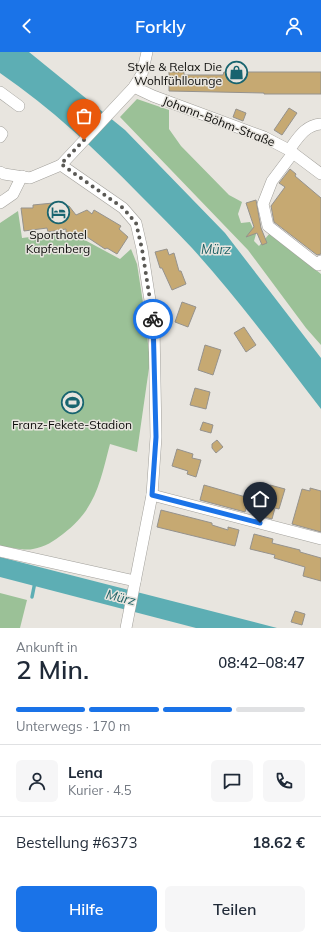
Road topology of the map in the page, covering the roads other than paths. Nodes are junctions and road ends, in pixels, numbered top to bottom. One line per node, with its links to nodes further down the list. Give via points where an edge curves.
1 (147, 52): 2 (street, via 142,74)
2 (134, 86): 8 (street, Johann-Böhm-Straße, via 154,96 264,137); 9 (street)
3 (0, 92): 4 (street)
4 (19, 106)
5 (321, 124): 8 (street, via 304,130)
6 (0, 132): 7 (street)
7 (0, 137)
8 (291, 151): 11 (street, Johann-Böhm-Straße); 14 (street, via 272,181 263,204 268,226 318,265)
9 (61, 164): 12 (street, via 30,178); 15 (street, via 123,208 136,223 154,326 156,437)
10 (0, 172): 12 (street)
11 (321, 174)
12 (22, 176): 13 (street, via 13,194)
13 (0, 203)
14 (321, 261)
15 (152, 495): 16 (street); 18 (street)
16 (321, 539)
17 (0, 551): 18 (street)
18 (135, 581): 19 (street)
19 (126, 628)

